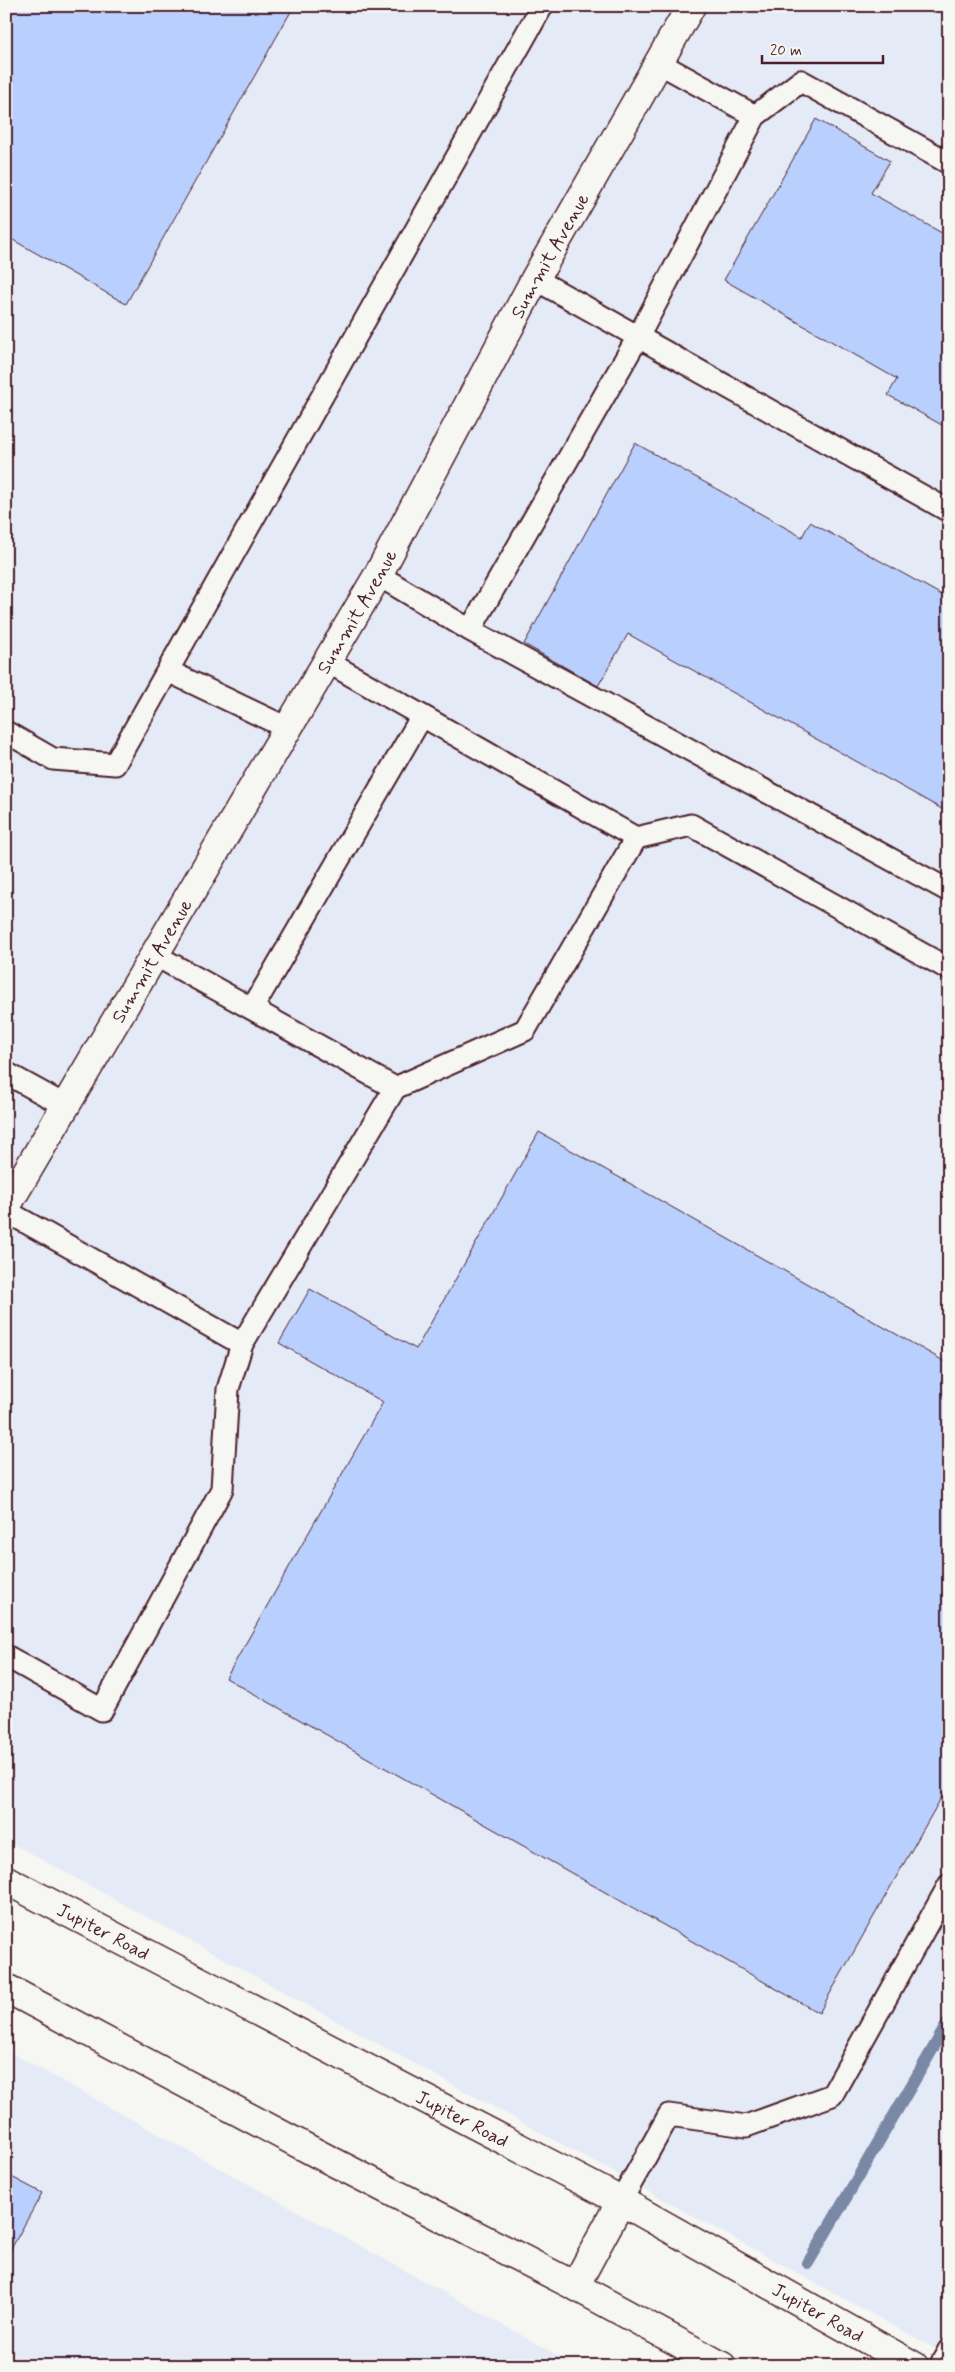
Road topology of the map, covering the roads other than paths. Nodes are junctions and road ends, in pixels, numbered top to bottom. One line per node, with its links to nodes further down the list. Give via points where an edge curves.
1 (542, 6): 12 (lane)
2 (691, 6): 3 (main road, Summit Avenue)
3 (659, 63): 4 (lane); 6 (main road, Summit Avenue)
4 (755, 116): 5 (lane, via 801,81); 7 (lane)
5 (949, 163)
6 (535, 279): 7 (lane); 9 (main road, Summit Avenue)
7 (638, 337): 8 (lane); 10 (lane)
8 (949, 511)
9 (378, 575): 10 (lane); 11 (main road, Summit Avenue)
10 (470, 630): 17 (lane)
11 (326, 662): 13 (lane); 14 (main road, Summit Avenue)
12 (168, 671): 14 (lane); 15 (lane, via 115,764 53,759)
13 (422, 716): 16 (lane); 20 (lane)
14 (288, 728): 18 (main road, Summit Avenue)
15 (6, 732)
16 (636, 838): 19 (lane, via 691,824); 22 (lane, via 525,1030)
17 (949, 891)
18 (154, 954): 20 (lane); 23 (main road, Summit Avenue)
19 (949, 969)
20 (252, 1008): 22 (lane)
21 (6, 1073): 23 (lane)
22 (394, 1088): 25 (lane)
23 (64, 1105): 24 (main road, Summit Avenue)
24 (6, 1209): 25 (lane)
25 (242, 1344): 26 (lane, via 228,1389 222,1489 102,1710)
26 (6, 1656)
27 (6, 1880): 30 (main road, Jupiter Road)
28 (949, 1885): 30 (lane, via 832,2095 746,2126 670,2115)
29 (6, 1988): 31 (main road)
30 (621, 2201): 31 (main road); 34 (main road, Jupiter Road)
31 (575, 2286): 33 (main road)
32 (949, 2350): 35 (lane)
33 (722, 2366)
34 (914, 2366)
35 (940, 2366)

